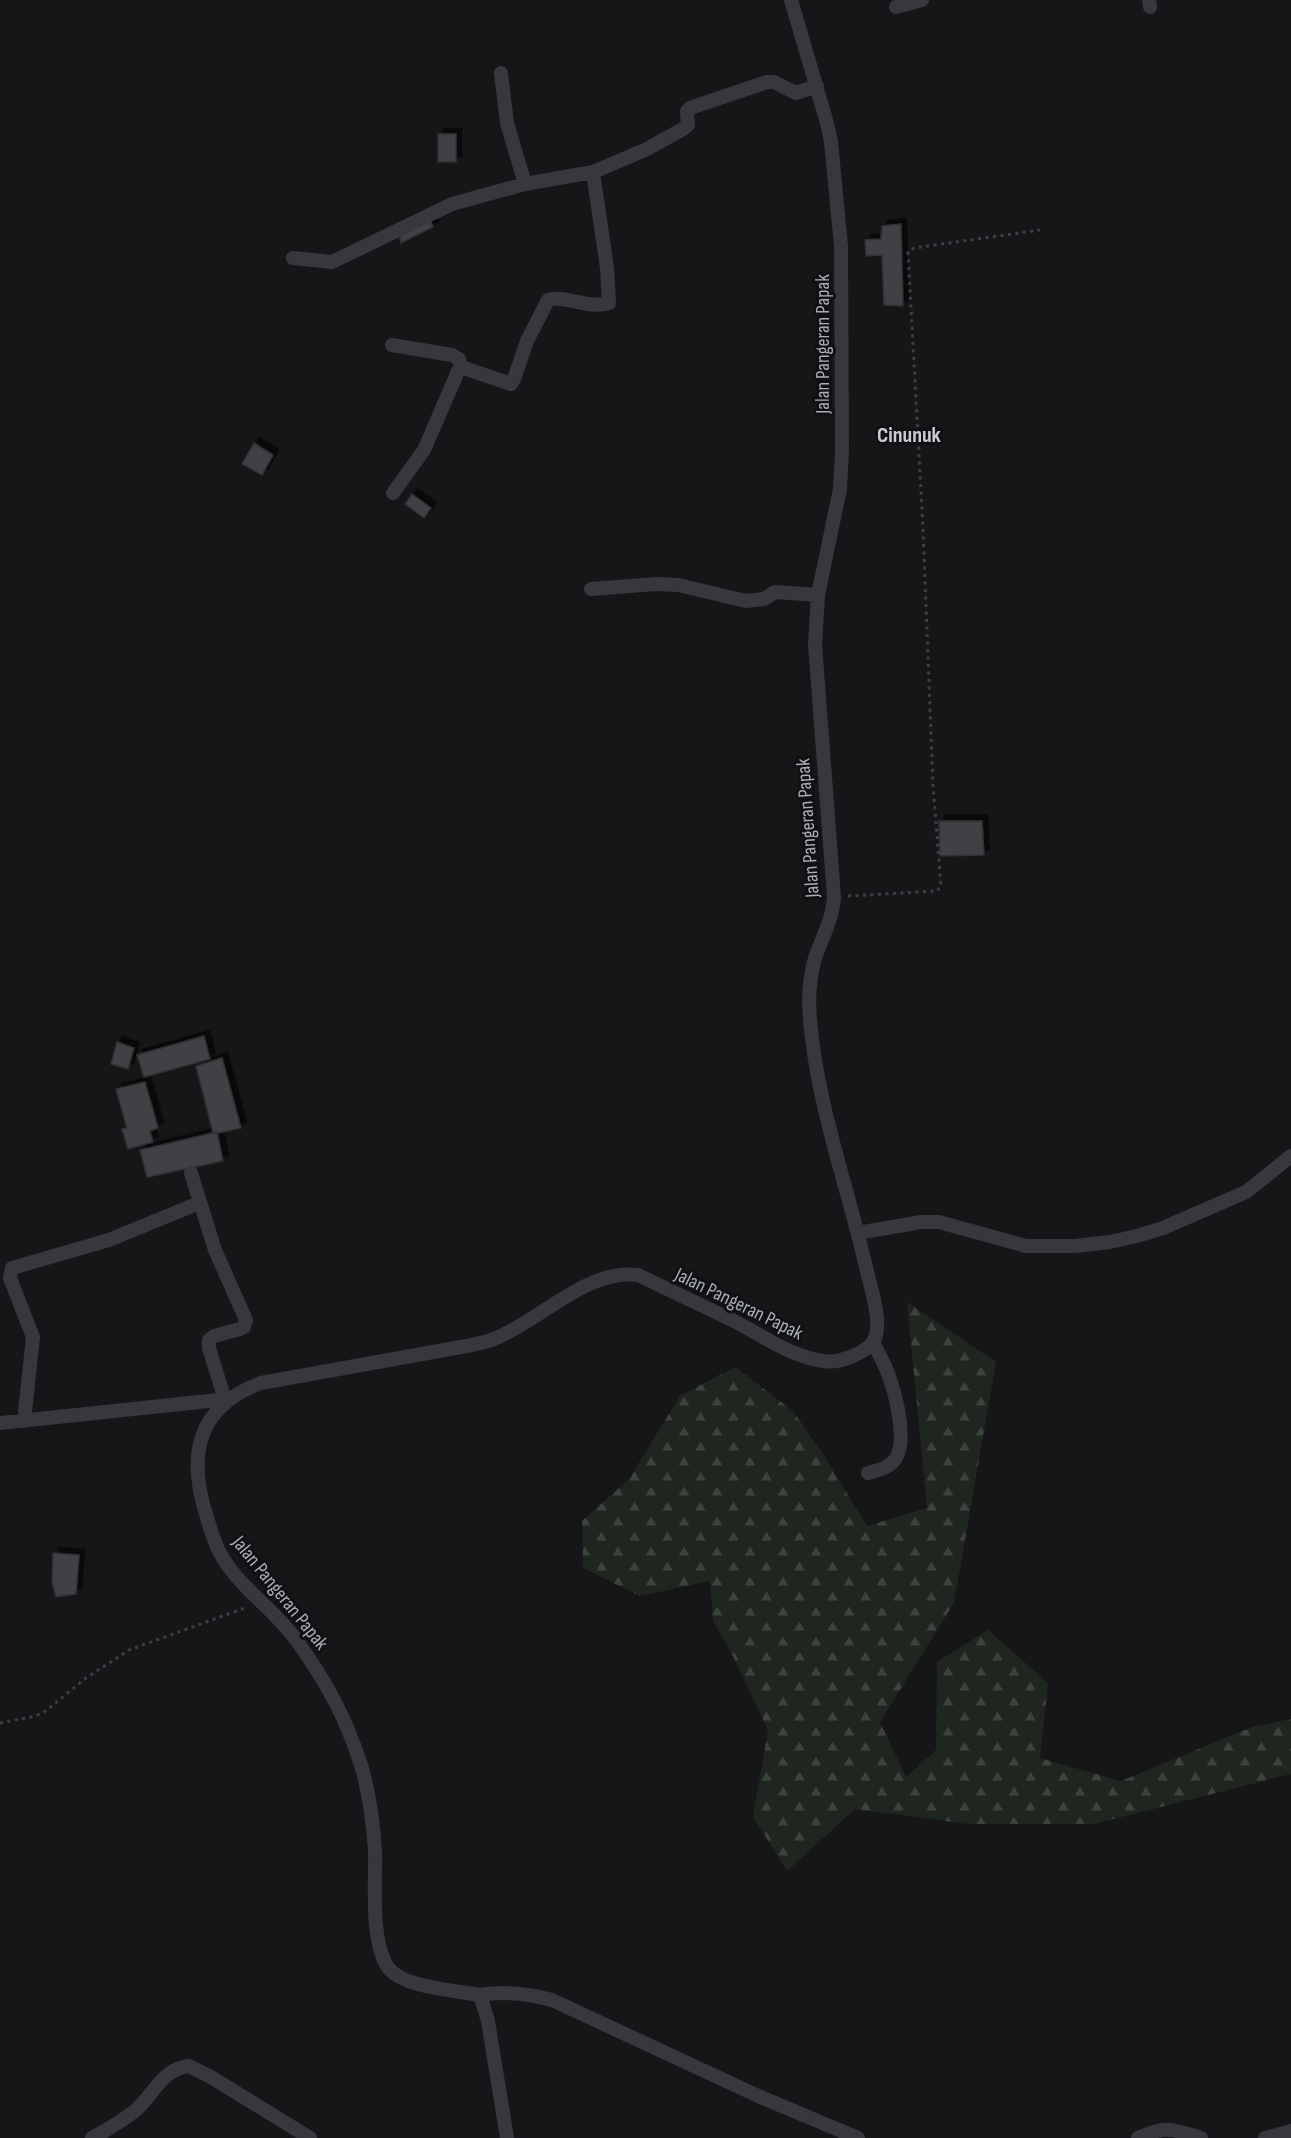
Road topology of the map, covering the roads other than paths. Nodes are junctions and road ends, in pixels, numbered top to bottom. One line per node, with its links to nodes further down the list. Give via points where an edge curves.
1 (791, 0): 5 (street, Jalan Pangeran Papak)
2 (922, 0): 3 (street)
3 (896, 7)
4 (501, 73): 7 (street, via 507,123)
5 (818, 86): 6 (street, via 796,93 772,81 690,108 683,129); 13 (street, Jalan Pangeran Papak, via 831,142 838,205 843,319 840,489)
6 (592, 172): 7 (street); 10 (street, via 609,303 548,300 511,384)
7 (525, 184): 8 (street, via 452,204 332,262)
8 (293, 258)
9 (392, 345): 10 (street, via 452,355 459,359)
10 (461, 368): 11 (street, via 424,450)
11 (393, 493)
12 (591, 589): 13 (street, via 678,585 746,601 764,599 775,592)
13 (818, 595): 17 (street, Jalan Pangeran Papak, via 815,644 834,897 808,988 810,1021 823,1105)
14 (1291, 1156): 17 (street, via 1246,1192 1163,1228 1110,1242 1026,1246 939,1222)
15 (191, 1173): 16 (street)
16 (200, 1203): 19 (street, via 215,1250 246,1320 244,1327 209,1340); 20 (street, via 109,1240 12,1268 10,1278 33,1337)
17 (858, 1233): 18 (street, Jalan Pangeran Papak, via 876,1320)
18 (873, 1342): 19 (street, Jalan Pangeran Papak, via 841,1361 825,1362 797,1355 649,1280 626,1274 606,1278 568,1296 494,1339 261,1383); 22 (street, via 889,1376 901,1445 895,1459 885,1468)
19 (226, 1399): 20 (street); 23 (street, Jalan Pangeran Papak, via 212,1416 200,1443 201,1498 224,1560 284,1623 326,1682 342,1713 368,1788 382,1954 397,1977)
20 (24, 1421): 21 (street)
21 (0, 1423)
22 (868, 1473)
23 (480, 1995): 27 (street, via 488,2021); 28 (street, Jalan Pangeran Papak, via 518,1993 552,2000)
24 (1291, 2132): 31 (street)
25 (92, 2138): 26 (street, via 137,2109 171,2071 189,2066)
26 (310, 2138)
27 (507, 2138)
28 (858, 2138)
29 (1138, 2138): 30 (street, via 1163,2129)
30 (1201, 2138)
31 (1265, 2138)

